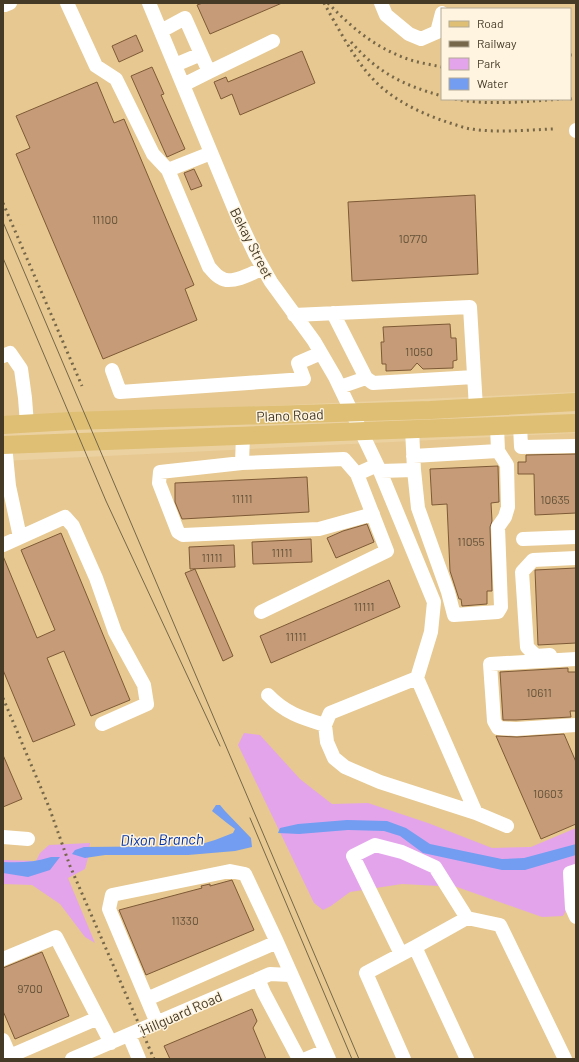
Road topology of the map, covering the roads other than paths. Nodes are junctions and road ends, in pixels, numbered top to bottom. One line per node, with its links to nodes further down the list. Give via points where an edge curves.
1 (67, 3): 12 (street, via 96,66 116,79 153,154)
2 (149, 3): 5 (street, Bekay Street)
3 (381, 3): 4 (street, via 386,15 409,34 421,39 437,32)
4 (441, 17)
5 (161, 31): 7 (street, via 186,18); 8 (street, Bekay Street)
6 (273, 41): 9 (street)
7 (201, 54): 8 (street); 9 (street)
8 (175, 65): 10 (street, Bekay Street)
9 (209, 72): 10 (street)
10 (183, 85): 11 (street, Bekay Street)
11 (211, 153): 12 (street); 13 (street, Bekay Street, via 239,220)
12 (168, 170): 13 (street, via 209,267 222,279 232,280)
13 (263, 268): 15 (street, Bekay Street)
14 (333, 313): 15 (street); 19 (street, via 470,307); 20 (street)
15 (294, 315): 16 (street, Bekay Street)
16 (321, 353): 18 (street, via 298,363 304,379 120,392); 21 (street, Bekay Street)
17 (3, 356): 26 (street, via 10,353 21,369)
18 (112, 370)
19 (474, 377): 20 (street, via 373,383); 23 (street)
20 (366, 378): 21 (street)
21 (340, 387): 24 (street, Bekay Street)
22 (576, 402): 23 (main road, Plano Road)
23 (476, 408): 24 (main road, Plano Road)
24 (352, 413): 26 (main road, Plano Road); 31 (street, Bekay Street)
25 (576, 423): 28 (main road, Plano Road)
26 (27, 424): 27 (main road, Plano Road)
27 (3, 425)
28 (520, 425): 29 (main road, Plano Road); 34 (street, via 521,447)
29 (497, 426): 30 (main road, Plano Road); 35 (street)
30 (412, 429): 31 (main road, Plano Road); 36 (street)
31 (361, 431): 32 (main road, Plano Road); 39 (street, Bekay Street)
32 (243, 435): 33 (main road, Plano Road); 37 (street)
33 (4, 445): 38 (street)
34 (576, 446)
35 (498, 451): 36 (street); 40 (street, via 507,465 508,507 498,527 501,607 498,612 454,615 418,508)
36 (413, 456): 40 (street)
37 (242, 462): 41 (street, via 344,459); 42 (street, via 160,472 159,483 178,532 184,535 318,529)
38 (5, 466): 43 (street)
39 (379, 468): 40 (street); 41 (street); 51 (street, Bekay Street, via 434,602 431,632)
40 (414, 470)
41 (357, 474): 42 (street)
42 (373, 514): 48 (street, via 387,551)
43 (20, 537): 46 (street); 53 (street, via 65,517 73,526 116,632 144,685 147,704)
44 (576, 537): 45 (street)
45 (523, 539)
46 (3, 545)
47 (576, 558): 49 (street, via 533,560 522,572 527,647 536,656)
48 (261, 612)
49 (576, 654)
50 (576, 659): 55 (street, via 490,664 494,722 498,728)
51 (416, 678): 54 (street, via 330,713); 56 (street)
52 (268, 695): 54 (street, via 293,714)
53 (102, 724)
54 (325, 725): 56 (street, via 327,742 334,758 345,767 380,782)
55 (576, 725)
56 (476, 813): 57 (street)
57 (507, 826)
58 (3, 837): 59 (street)
59 (28, 839)
60 (576, 871): 62 (street, via 570,873 572,908)
61 (467, 918): 64 (street); 65 (street, via 434,867 402,852 375,845 353,856); 82 (street, via 500,925)
62 (576, 918)
63 (277, 942): 67 (street); 69 (street); 69 (street, via 245,874 230,871 112,895 109,909)
64 (415, 947): 65 (street); 81 (street)
65 (401, 954): 80 (street, via 366,973)
66 (3, 959): 70 (street, via 56,938)
67 (290, 975): 68 (street, Hillguard Road, via 270,974); 75 (street, via 298,987)
68 (258, 979): 71 (street, Hillguard Road); 78 (street)
69 (147, 998): 71 (street)
70 (98, 1018): 73 (street, via 10,1056); 74 (street)
71 (157, 1023): 72 (street, Hillguard Road)
72 (129, 1035): 74 (street, Hillguard Road); 77 (street)
73 (3, 1040)
74 (111, 1043): 76 (street, Hillguard Road)
75 (327, 1055): 79 (street)
76 (72, 1059)
77 (139, 1059)
78 (300, 1059)
79 (306, 1059)
80 (404, 1059)
81 (467, 1059)
82 (565, 1059)

